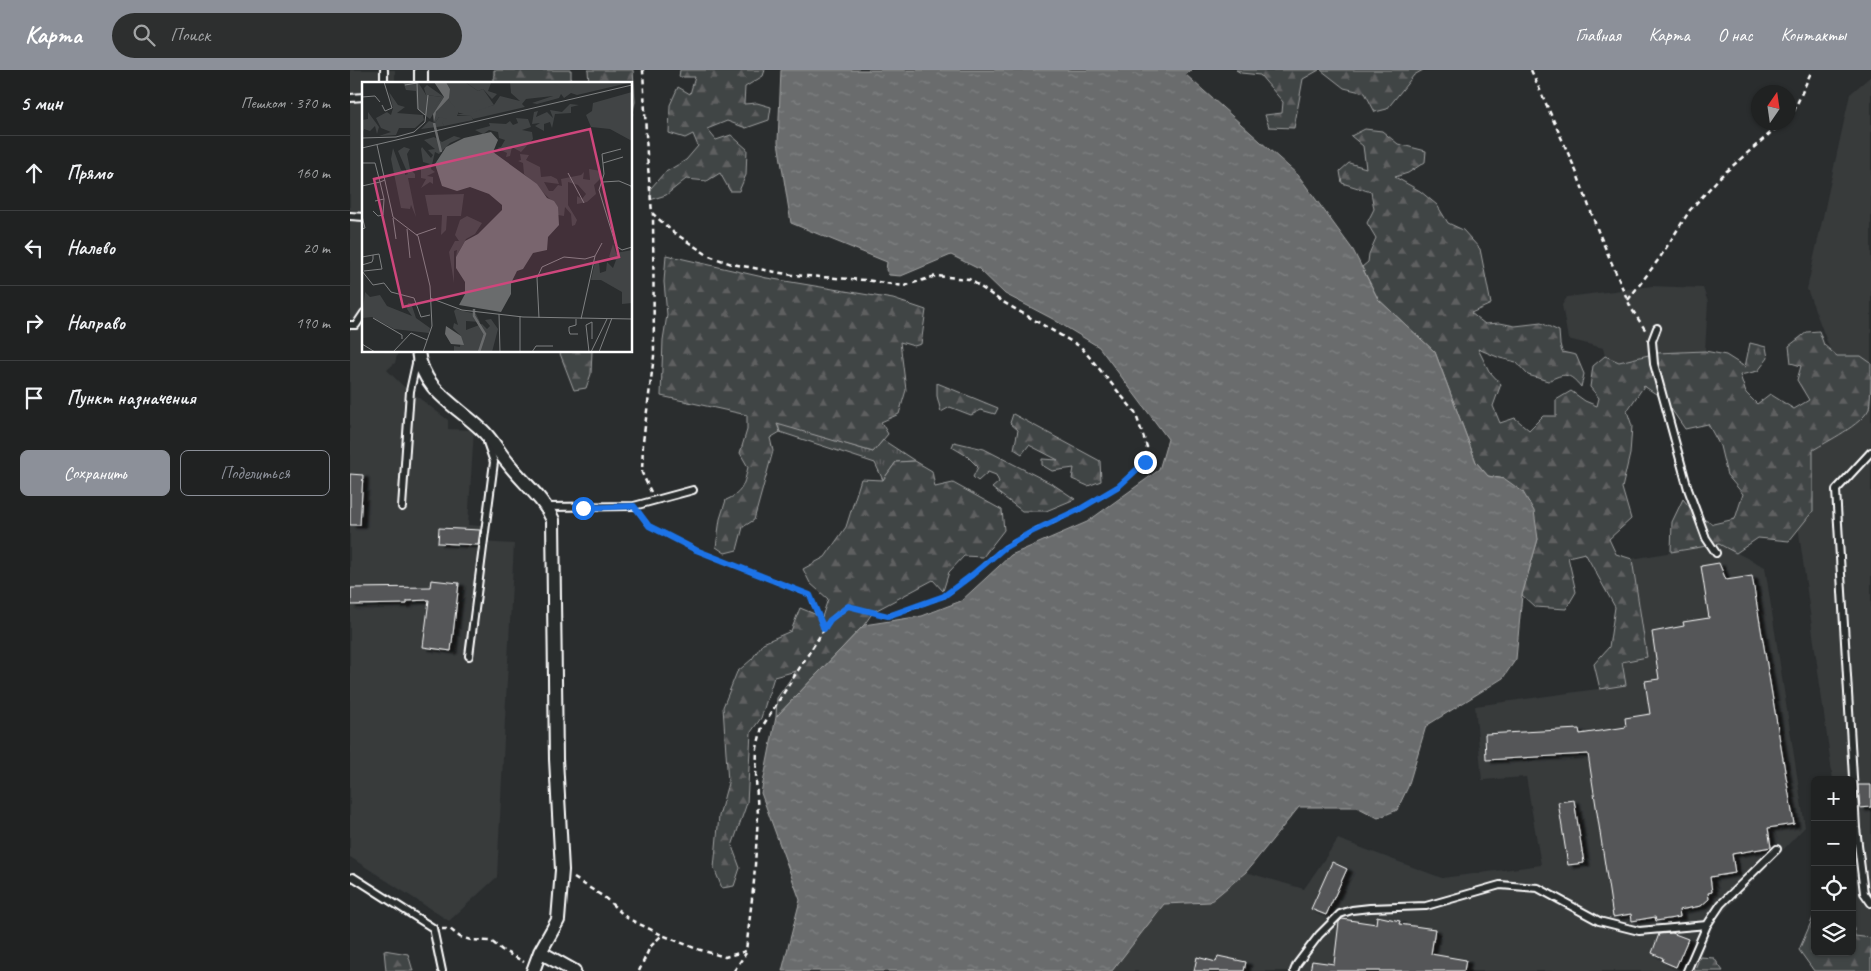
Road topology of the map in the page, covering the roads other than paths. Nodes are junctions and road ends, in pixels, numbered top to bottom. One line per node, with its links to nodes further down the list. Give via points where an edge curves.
1 (362, 316): 2 (lane, via 356,325)
2 (350, 325)
3 (1657, 328): 10 (lane, via 1652,340 1654,364 1688,489 1706,538)
4 (418, 353): 5 (street, via 424,376 435,391); 8 (lane, via 410,391)
5 (484, 432): 9 (street); 11 (lane, via 494,462)
6 (1871, 452): 14 (lane, via 1836,490 1856,828 1864,893)
7 (693, 490): 9 (lane, via 634,506)
8 (402, 507)
9 (547, 507): 16 (street, via 553,520 556,759 562,870 558,920)
10 (1716, 553)
11 (469, 656)
12 (1777, 849): 15 (lane, via 1722,904)
13 (350, 878): 18 (lane, via 433,928)
14 (1871, 903)
15 (1707, 925): 20 (lane, via 1639,931 1599,921 1538,888 1500,885 1426,906 1370,908 1340,914 1319,935); 21 (lane)
16 (540, 952): 17 (street); 19 (street)
17 (534, 968)
18 (442, 971)
19 (574, 971)
20 (1294, 971)
21 (1687, 971)

